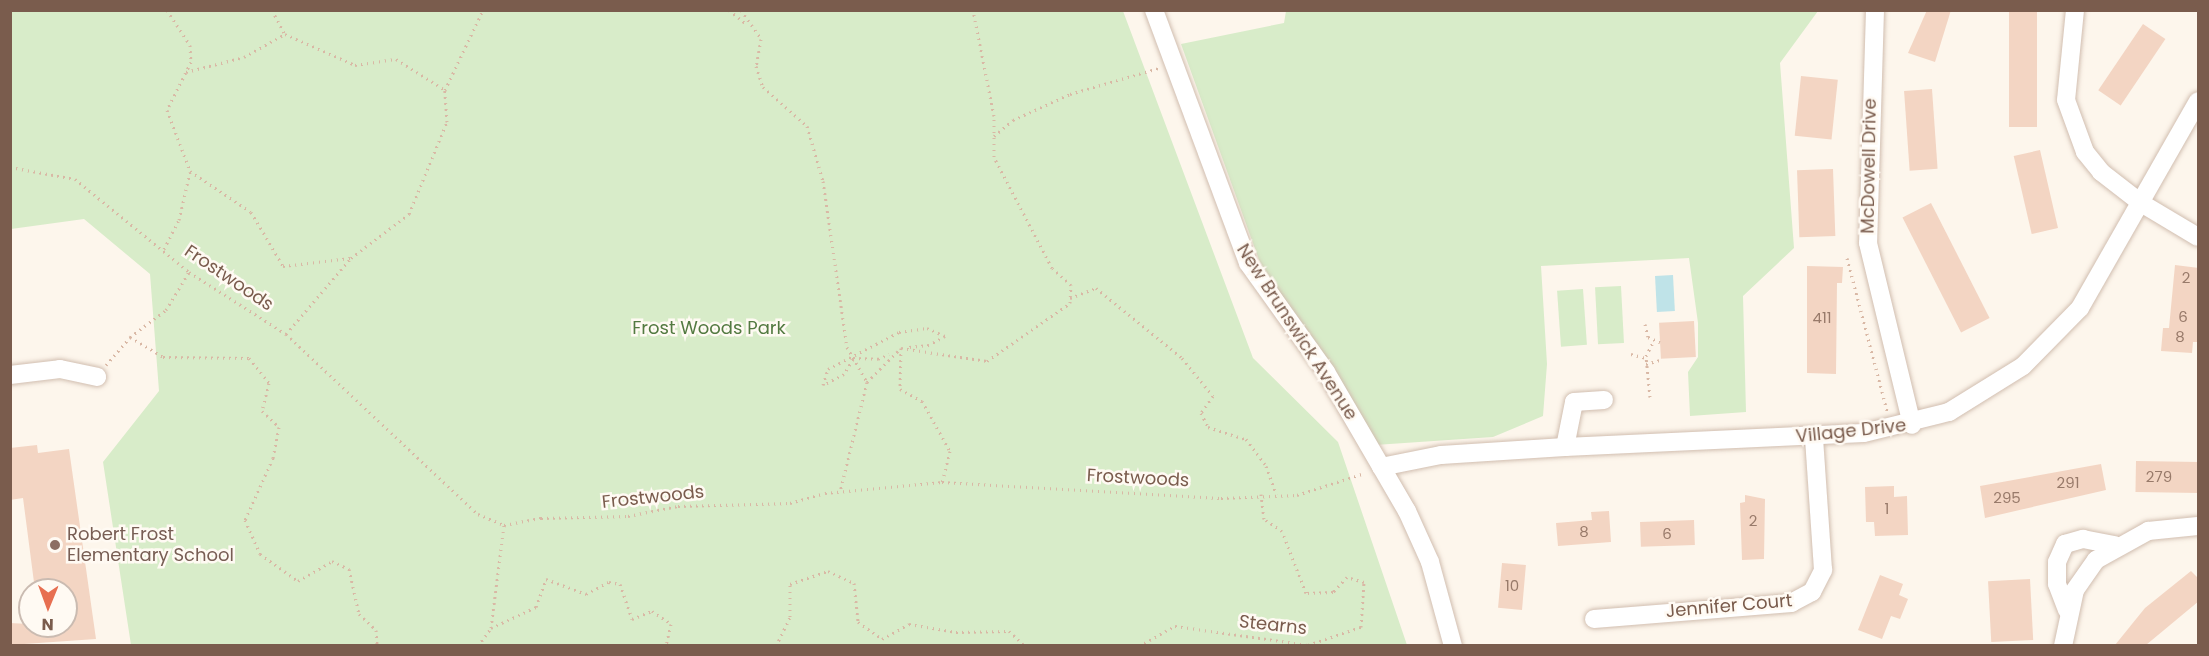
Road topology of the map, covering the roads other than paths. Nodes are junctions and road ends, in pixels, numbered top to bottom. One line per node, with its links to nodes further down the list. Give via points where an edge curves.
1 (1154, 10): 13 (street, New Brunswick Avenue, via 1248,263 1326,372)
2 (1875, 10): 10 (street, McDowell Drive, via 1868,243)
3 (2074, 10): 5 (street, via 2069,115 2101,172)
4 (2199, 101): 5 (street, Village Drive)
5 (2141, 203): 6 (street); 10 (street, Village Drive, via 2080,308 2044,348 1972,400)
6 (2199, 237)
7 (10, 375): 8 (street, via 60,369)
8 (97, 377)
9 (1604, 400): 12 (street, via 1574,402 1566,423)
10 (1912, 425): 11 (street, Village Drive)
11 (1814, 437): 12 (street, Village Drive); 17 (street, Jennifer Court, via 1823,558 1812,592 1791,603)
12 (1565, 447): 13 (street, Village Drive, via 1441,455)
13 (1381, 467): 18 (street, New Brunswick Avenue, via 1430,562)
14 (2199, 526): 15 (street, via 2148,531)
15 (2115, 545): 16 (street, via 2088,569); 16 (street, via 2083,539 2065,544 2057,562 2057,584)
16 (2067, 610): 19 (street)
17 (1594, 619)
18 (1453, 645)
19 (2062, 645)

